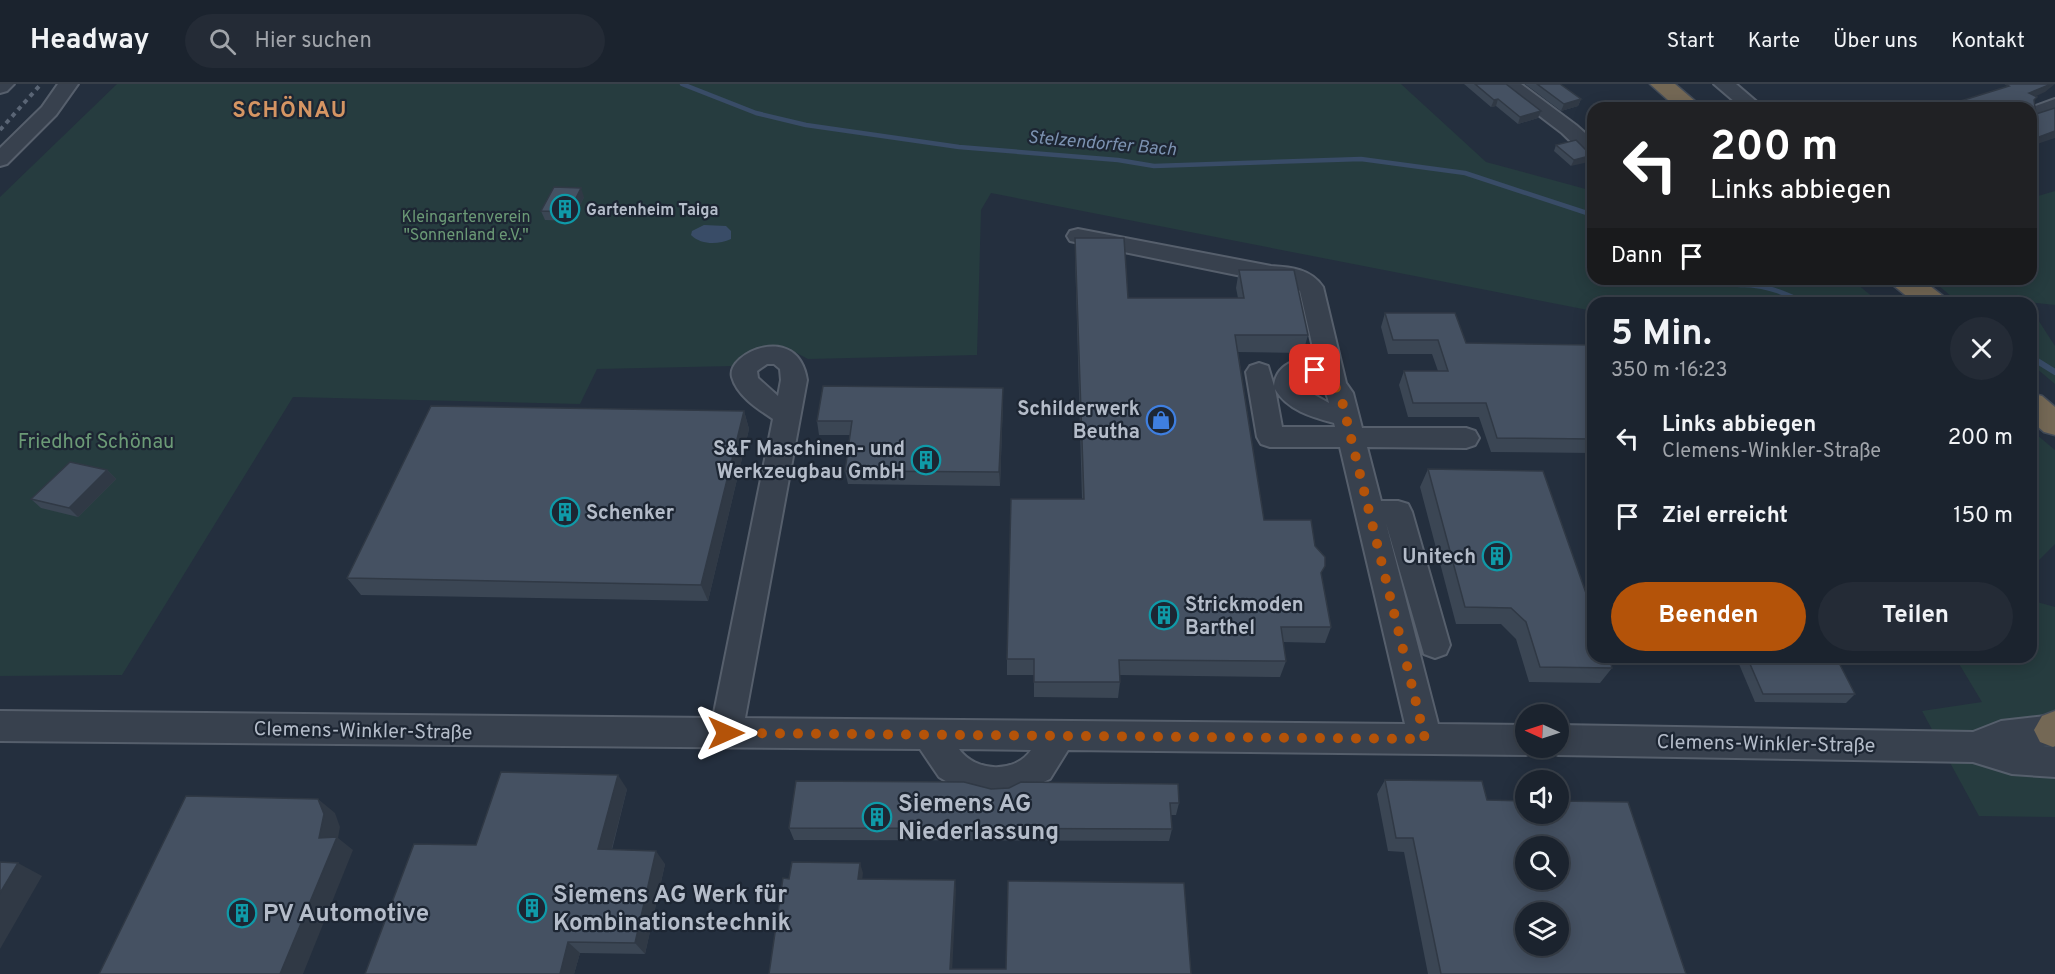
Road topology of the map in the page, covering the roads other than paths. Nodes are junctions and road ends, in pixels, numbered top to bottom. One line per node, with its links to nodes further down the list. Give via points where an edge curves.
1 (4, 84): 7 (street)
2 (68, 84): 14 (street, via 49,111)
3 (1508, 84): 13 (street)
4 (1640, 84): 8 (highway)
5 (1661, 84): 9 (highway)
6 (1724, 84): 10 (street)
7 (0, 87)
8 (1662, 102)
9 (1684, 102)
10 (1746, 102)
11 (2055, 105): 12 (street)
12 (2037, 112)
13 (1587, 146)
14 (0, 160)
15 (1078, 236): 21 (street, via 1293,275 1311,287)
16 (1886, 285): 18 (highway)
17 (1910, 285): 19 (highway)
18 (1901, 297)
19 (1926, 297)
20 (1259, 372): 27 (street, via 1270,437)
21 (1334, 382): 27 (street); 27 (street, via 1325,374 1306,368 1287,376 1287,388 1297,400)
22 (2037, 387): 23 (highway)
23 (2055, 401)
24 (2037, 409): 26 (highway)
25 (786, 415): 32 (street)
26 (2055, 424)
27 (1349, 428): 28 (street); 29 (street)
28 (1466, 438)
29 (1370, 512): 30 (street, via 1398,512); 36 (street)
30 (1434, 645)
31 (0, 726): 32 (street, Clemens-Winkler-Straße)
32 (726, 733): 33 (street, Clemens-Winkler-Straße)
33 (928, 734): 34 (street, Clemens-Winkler-Straße); 34 (street, via 951,766 976,781 992,783 1009,782 1038,768)
34 (1060, 735): 36 (street, Clemens-Winkler-Straße)
35 (2054, 738): 38 (street, Clemens-Winkler-Straße, via 2012,759 1973,747)
36 (1425, 739): 37 (street, Clemens-Winkler-Straße)
37 (1515, 740)
38 (1569, 740)

